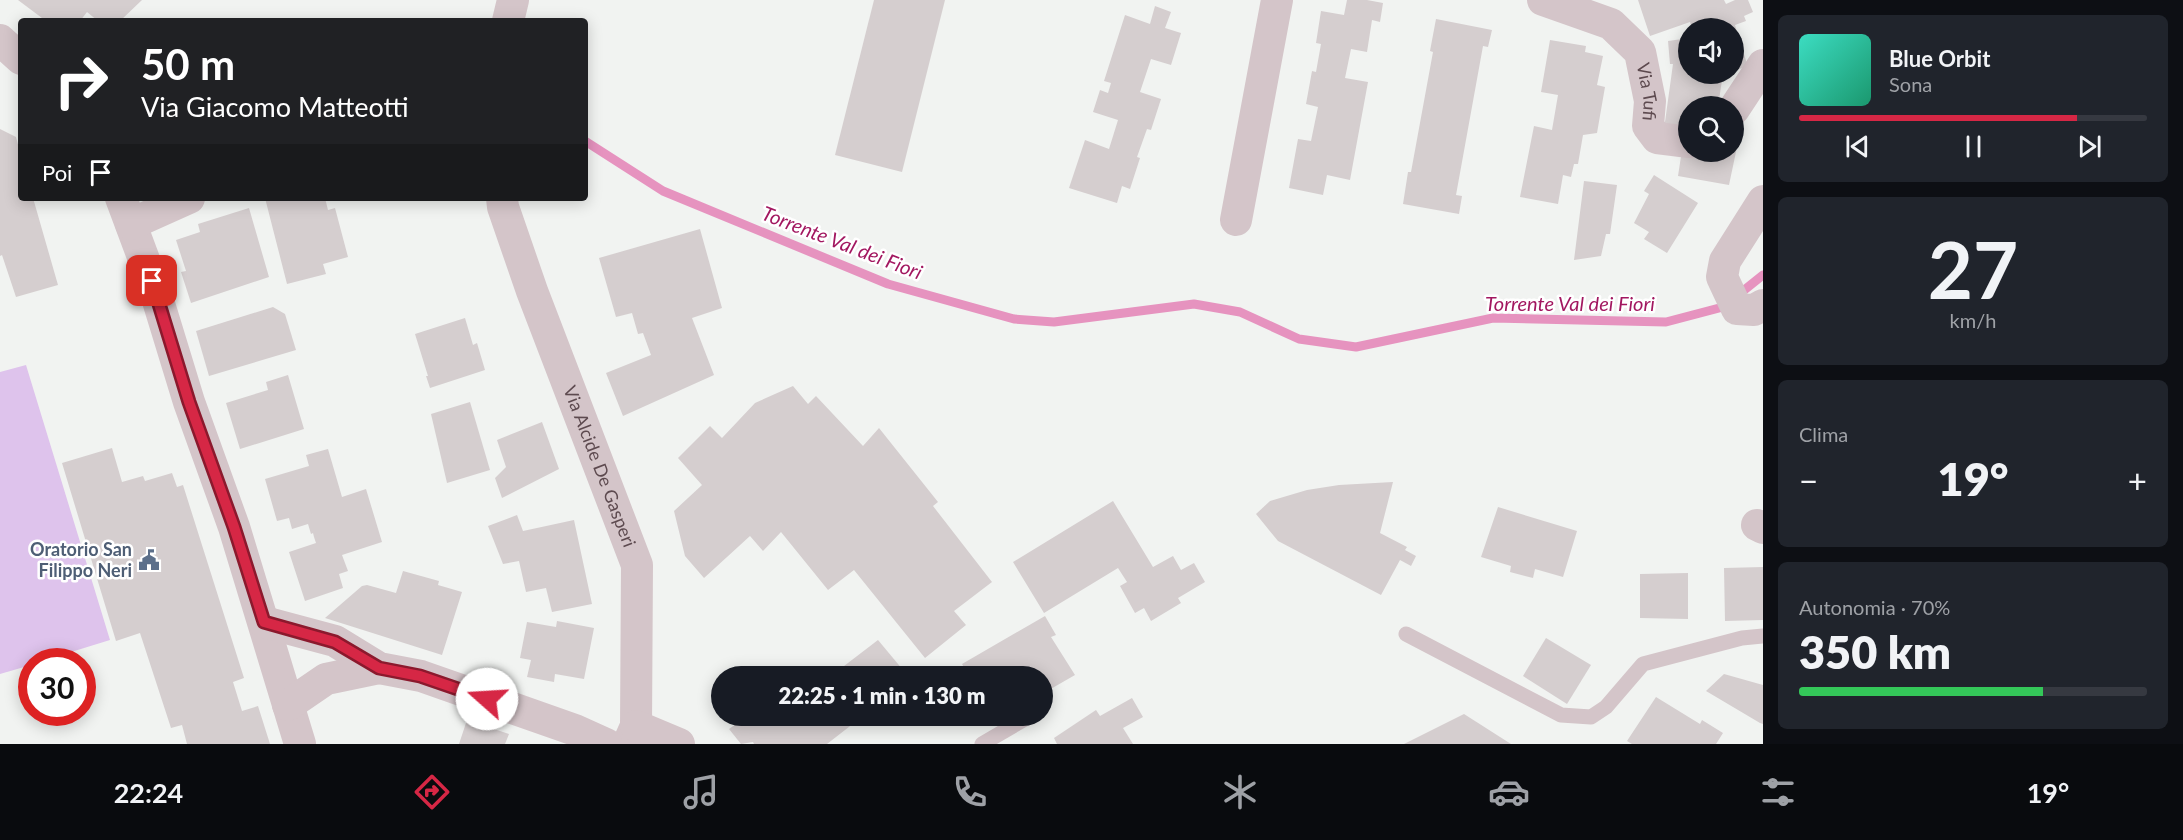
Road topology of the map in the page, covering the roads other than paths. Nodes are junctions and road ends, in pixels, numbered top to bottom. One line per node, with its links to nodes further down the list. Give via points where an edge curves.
1 (513, 0): 4 (street)
2 (1277, 0): 14 (street)
3 (1543, 0): 9 (street, Via Tufi, via 1611,24 1640,52 1650,101 1648,126 1657,138)
4 (509, 18)
5 (0, 40): 6 (street)
6 (18, 55)
7 (1763, 65): 8 (street)
8 (1743, 96)
9 (1678, 141)
10 (174, 201): 13 (street)
11 (502, 201): 22 (street, Via Alcide De Gasperi, via 532,291 636,565)
12 (1763, 201): 15 (street, via 1725,261 1722,278)
13 (126, 211): 16 (street)
14 (1236, 220)
15 (1742, 302)
16 (264, 622): 19 (street, via 335,642); 20 (street)
17 (1406, 634): 18 (lane, via 1562,715 1591,717 1606,707 1643,664)
18 (1763, 636)
19 (379, 668): 20 (street, via 326,679); 24 (street, via 420,676)
20 (288, 705): 23 (street)
21 (1013, 726): 26 (lane)
22 (632, 735): 25 (street)
23 (300, 744)
24 (606, 744)
25 (679, 744)
26 (982, 744)

